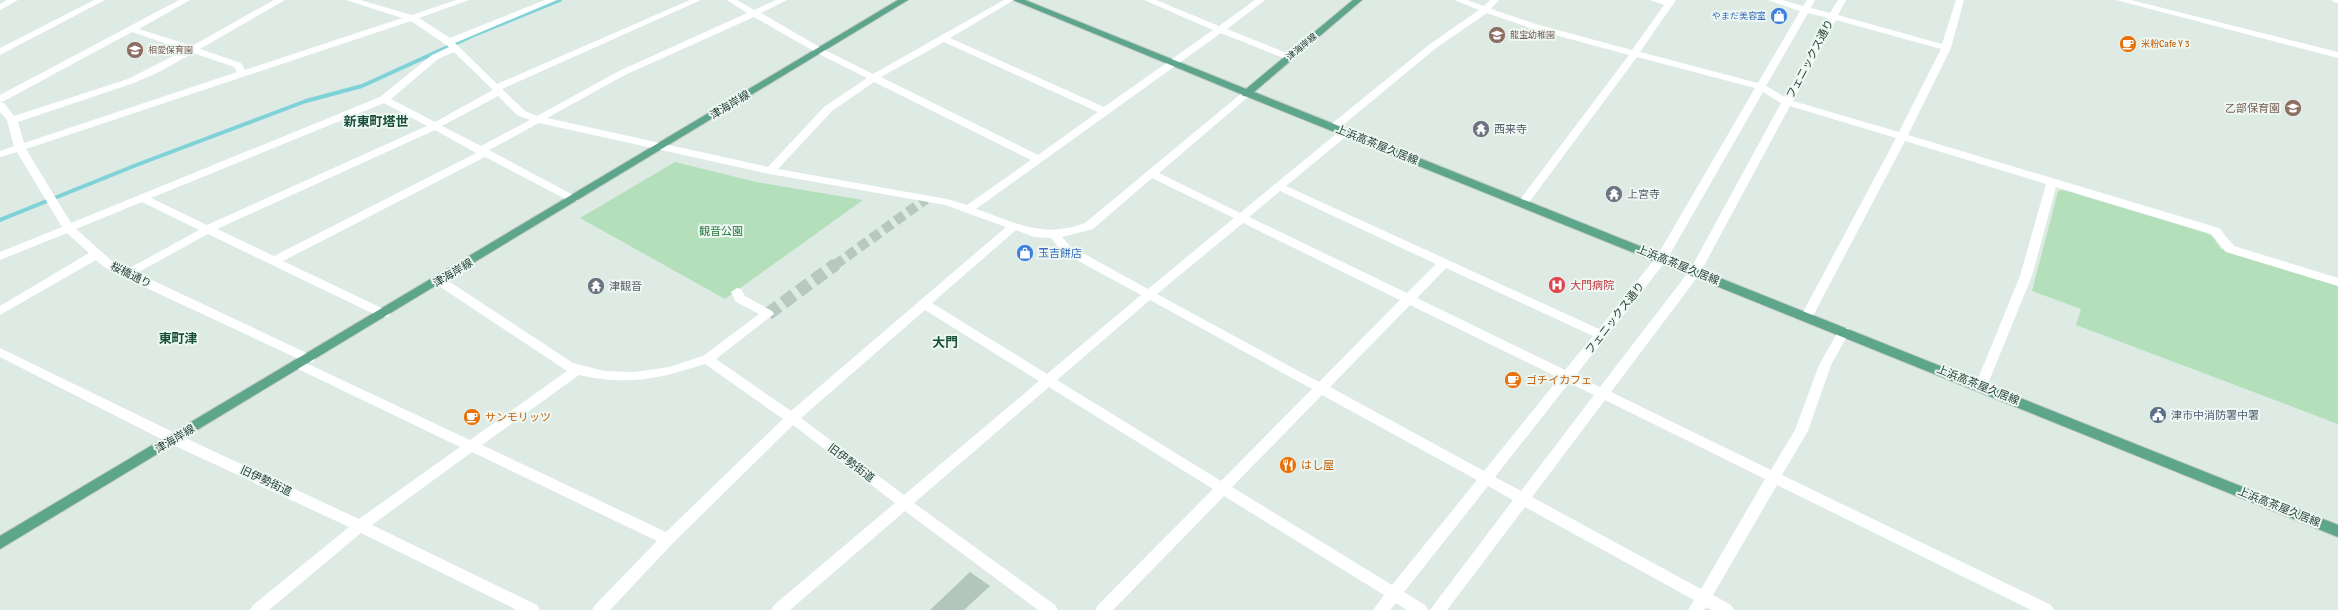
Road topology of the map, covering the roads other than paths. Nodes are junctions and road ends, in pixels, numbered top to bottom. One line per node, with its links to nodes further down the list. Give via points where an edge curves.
1 (14, 0): 28 (street)
2 (102, 0): 40 (street)
3 (186, 0): 33 (street)
4 (281, 0): 38 (street)
5 (350, 0): 27 (street)
6 (379, 0): 27 (street)
7 (465, 0): 32 (street)
8 (553, 0): 36 (street)
9 (697, 0): 48 (street)
10 (731, 0): 30 (street)
11 (783, 0): 30 (street)
12 (904, 0): 39 (main road, 津海岸線)
13 (1010, 0): 35 (street)
14 (1017, 0): 44 (main road, 上浜高茶屋久居線)
15 (1148, 0): 34 (street)
16 (1261, 0): 34 (street)
17 (1358, 0): 43 (main road, 津海岸線)
18 (1458, 0): 29 (street)
19 (1494, 0): 29 (street)
20 (1654, 0): 25 (street)
21 (1772, 0): 26 (street)
22 (1842, 0): 31 (street, フェニックス通り)
23 (1960, 0): 37 (street)
24 (2121, 0): 42 (street)
25 (1670, 2): 41 (street)
26 (1808, 5): 31 (street); 47 (street, フェニックス通り)
27 (370, 6): 32 (street)
28 (0, 7)
29 (1484, 10): 41 (street); 58 (street, via 1433,46)
30 (753, 13): 39 (street); 55 (street, via 622,73)
31 (1832, 17): 37 (street); 52 (street, フェニックス通り)
32 (413, 18): 36 (street); 45 (street)
33 (131, 29): 38 (street); 50 (street)
34 (1219, 29): 43 (street); 44 (street)
35 (943, 38): 46 (street); 54 (street)
36 (452, 45): 48 (street); 51 (street)
37 (1946, 48): 59 (street)
38 (193, 50): 45 (street, via 238,65); 56 (street, via 131,81)
39 (820, 51): 46 (street); 61 (main road, 津海岸線)
40 (0, 52)
41 (1634, 54): 47 (street); 71 (street)
42 (2338, 54)
43 (1289, 57): 49 (main road, 津海岸線)
44 (1172, 63): 49 (main road, 上浜高茶屋久居線); 54 (street)
45 (243, 74): 60 (street)
46 (873, 78): 64 (street); 65 (street, via 828,109)
47 (1761, 87): 52 (street); 80 (street, フェニックス通り)
48 (497, 90): 55 (street, via 521,112); 57 (street)
49 (1246, 94): 58 (main road, 上浜高茶屋久居線); 66 (street)
50 (0, 99)
51 (384, 99): 57 (street); 69 (street)
52 (1787, 102): 59 (street); 83 (street, フェニックス通り)
53 (0, 105): 56 (street, 桜橋通り)
54 (1104, 112): 64 (street)
55 (537, 119): 61 (street); 62 (street)
56 (12, 120): 60 (street, 桜橋通り)
57 (435, 126): 62 (street); 76 (street)
58 (1339, 130): 68 (street); 71 (main road, 上浜高茶屋久居線)
59 (1902, 137): 67 (street); 93 (street)
60 (20, 148): 63 (street); 75 (street, 桜橋通り)
61 (658, 148): 65 (street); 70 (main road, 津海岸線)
62 (482, 152): 70 (street); 81 (street)
63 (0, 154)
64 (1038, 159): 72 (street)
65 (770, 171): 72 (street)
66 (1152, 174): 73 (street); 77 (street, via 1089,226)
67 (2052, 183): 86 (street, via 2215,232 2230,249); 102 (street, via 2026,276)
68 (1279, 187): 73 (street); 82 (street)
69 (142, 198): 75 (street); 76 (street)
70 (573, 199): 85 (main road, 津海岸線)
71 (1523, 203): 80 (main road, 上浜高茶屋久居線)
72 (970, 208): 74 (street)
73 (1241, 218): 88 (street); 89 (street)
74 (1013, 227): 77 (street, via 1034,234); 90 (street)
75 (68, 228): 78 (street, 桜橋通り); 79 (street)
76 (208, 229): 81 (street); 84 (street)
77 (1054, 235): 88 (street, via 1066,249)
78 (97, 254): 84 (street, 桜橋通り, via 108,264); 91 (street)
79 (0, 256)
80 (1662, 258): 83 (main road, 上浜高茶屋久居線); 95 (street, フェニックス通り)
81 (274, 261): 92 (street)
82 (1444, 263): 89 (street); 95 (street)
83 (1694, 272): 93 (main road, 上浜高茶屋久居線); 104 (street, フェニックス通り)
84 (127, 274): 97 (street, 桜橋通り)
85 (440, 281): 92 (main road, 津海岸線); 99 (street)
86 (2338, 282)
87 (737, 292): 98 (street, via 740,299 768,314)
88 (1148, 295): 101 (street); 103 (street)
89 (1408, 300): 100 (street); 103 (street)
90 (924, 304): 101 (street); 105 (street)
91 (0, 311)
92 (384, 314): 97 (main road, 津海岸線)
93 (1807, 316): 94 (main road, 上浜高茶屋久居線)
94 (1844, 331): 102 (main road, 上浜高茶屋久居線); 108 (street, via 1825,364 1801,431)
95 (1601, 335): 100 (street, フェニックス通り)
96 (0, 352): 106 (street, 旧伊勢街道)
97 (304, 362): 106 (main road, 津海岸線); 107 (street, 桜橋通り)
98 (711, 362): 99 (street, via 634,377 604,376); 105 (street, 旧伊勢街道)
99 (577, 370): 107 (street)
100 (1568, 376): 104 (street); 109 (street, フェニックス通り)
101 (1047, 381): 110 (street); 112 (street)
102 (1981, 386): 114 (main road, 上浜高茶屋久居線)
103 (1320, 388): 109 (street); 110 (street)
104 (1602, 394): 108 (street); 111 (street, フェニックス通り)
105 (792, 418): 112 (street, 旧伊勢街道); 115 (street)
106 (174, 439): 113 (street, 旧伊勢街道); 116 (main road, 津海岸線)
107 (472, 446): 113 (street); 115 (street, 桜橋通り)
108 (1772, 477): 118 (street); 129 (street)
109 (1487, 479): 111 (street); 117 (street, フェニックス通り)
110 (1222, 488): 117 (street); 124 (street)
111 (1523, 498): 118 (street); 127 (street, フェニックス通り)
112 (904, 503): 122 (street); 123 (street, 旧伊勢街道)
113 (360, 526): 119 (street); 120 (street, 旧伊勢街道)
114 (2338, 531)
115 (668, 539): 121 (street)
116 (0, 543)
117 (1394, 594): 125 (street, フェニックス通り); 126 (street)
118 (1699, 604): 128 (street)
119 (258, 610)
120 (532, 610)
121 (600, 610)
122 (779, 610)
123 (1050, 610)
124 (1103, 610)
125 (1381, 610)
126 (1420, 610)
127 (1438, 610)
128 (1726, 610)
129 (2046, 610)

